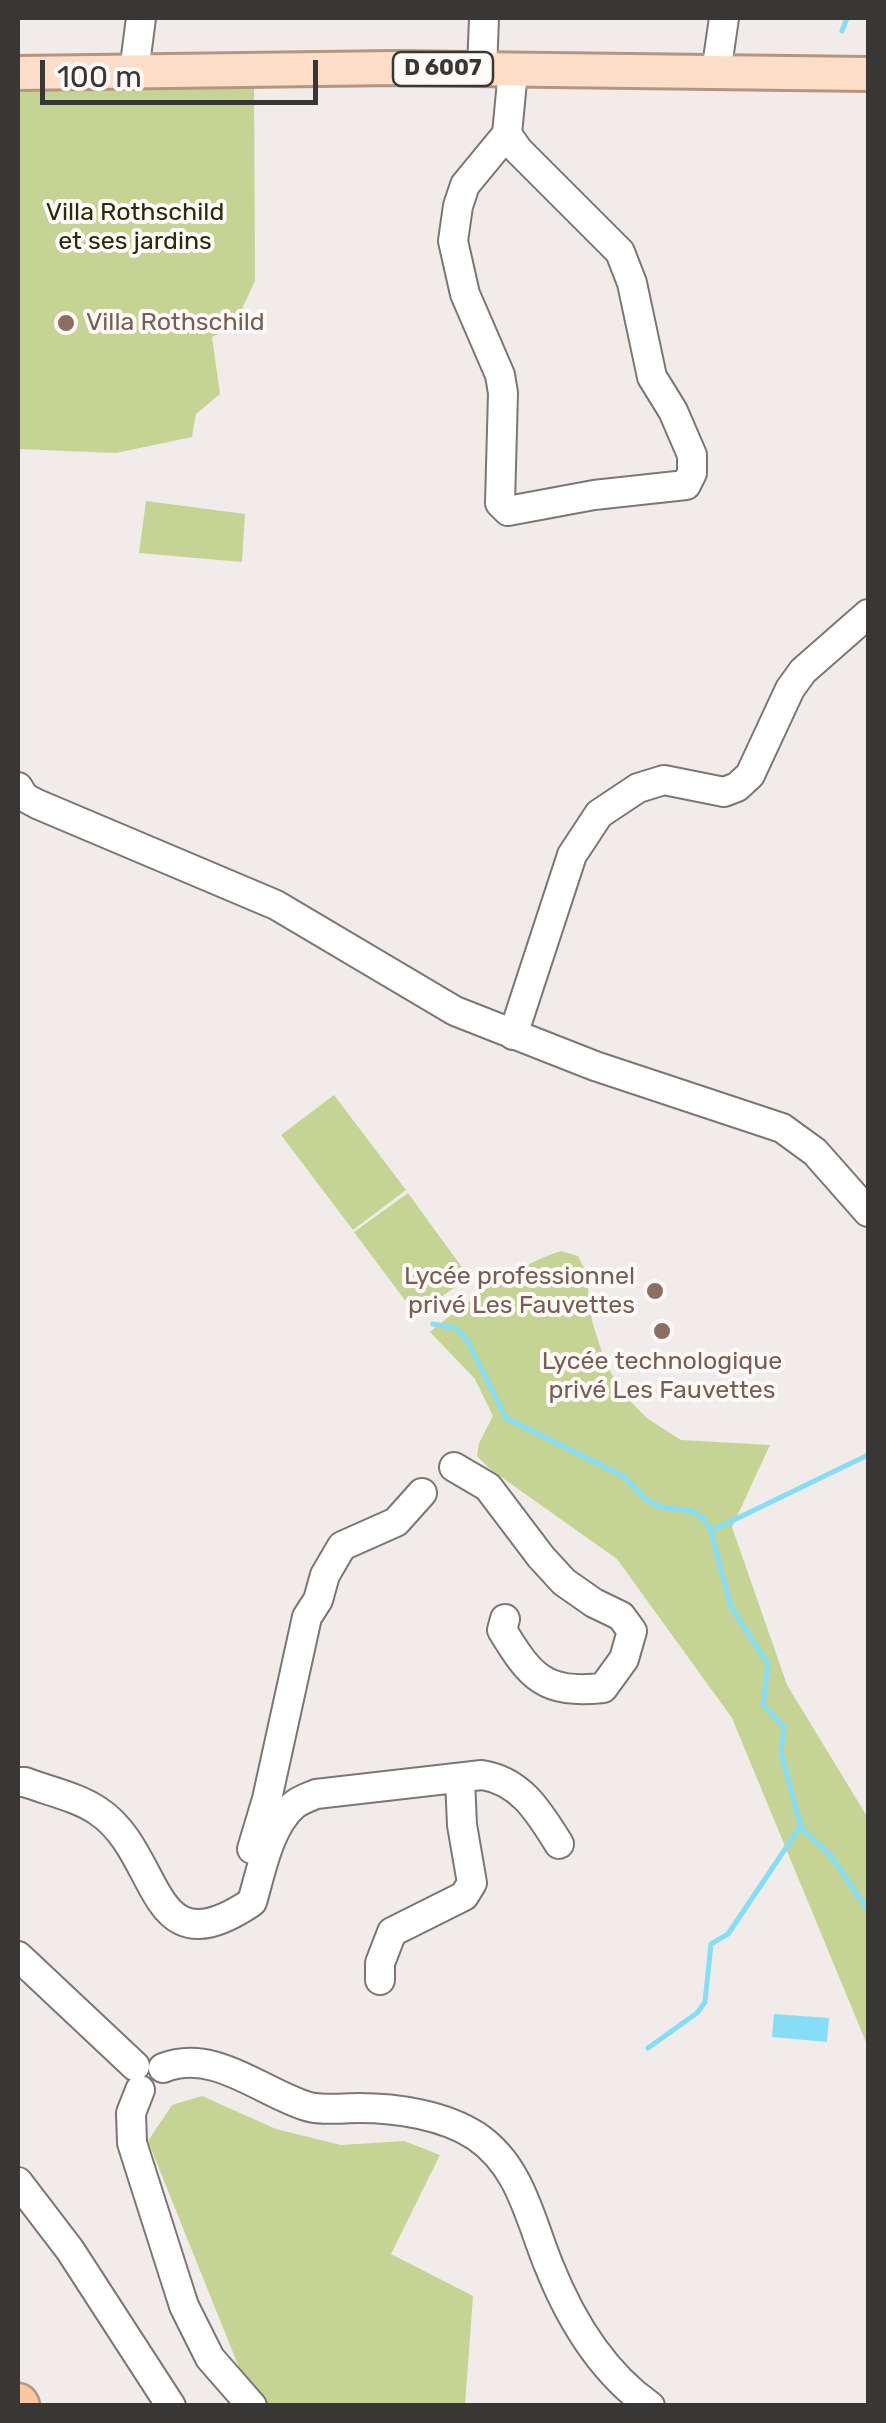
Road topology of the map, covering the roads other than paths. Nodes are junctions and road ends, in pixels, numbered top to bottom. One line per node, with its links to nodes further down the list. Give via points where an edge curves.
1 (141, 18): 5 (street)
2 (484, 18): 4 (street)
3 (724, 18): 7 (street)
4 (498, 70): 5 (main road, D 6007); 7 (main road, D 6007); 9 (street)
5 (134, 72): 6 (main road, D 6007)
6 (18, 73)
7 (716, 74): 8 (main road, D 6007)
8 (868, 74)
9 (507, 134): 9 (street, via 464,186 453,242 464,294 504,393 500,503 508,511 686,486 692,455 652,377 620,252)
10 (868, 614): 12 (street, via 802,671 750,776 736,787 724,792 664,780 599,814 572,855)
11 (18, 787): 12 (street, via 36,804 276,905 455,1010)
12 (513, 1035): 13 (street, via 782,1128 815,1152)
13 (868, 1212)
14 (454, 1468): 16 (street, via 488,1487 564,1582 621,1616 632,1631 624,1659 603,1688 553,1688 512,1646 502,1630)
15 (422, 1494): 20 (street, via 396,1522 342,1546 325,1575 307,1618)
16 (505, 1619)
17 (460, 1780): 19 (street, via 482,1775 514,1785); 20 (street, via 316,1794 296,1802 282,1818 252,1902); 22 (street, via 472,1883 464,1896 392,1932)
18 (18, 1782): 20 (street, via 98,1810 137,1856 170,1914 190,1925)
19 (559, 1844)
20 (236, 1914)
21 (18, 1956): 23 (street)
22 (380, 1980)
23 (137, 2078): 26 (street, via 132,2143 184,2306 210,2358); 27 (street, via 156,2090 164,2068 210,2062 310,2108 386,2108 476,2136 508,2167 526,2198 550,2272 592,2351)
24 (18, 2182): 25 (street)
25 (171, 2406)
26 (252, 2406)
27 (650, 2406)

